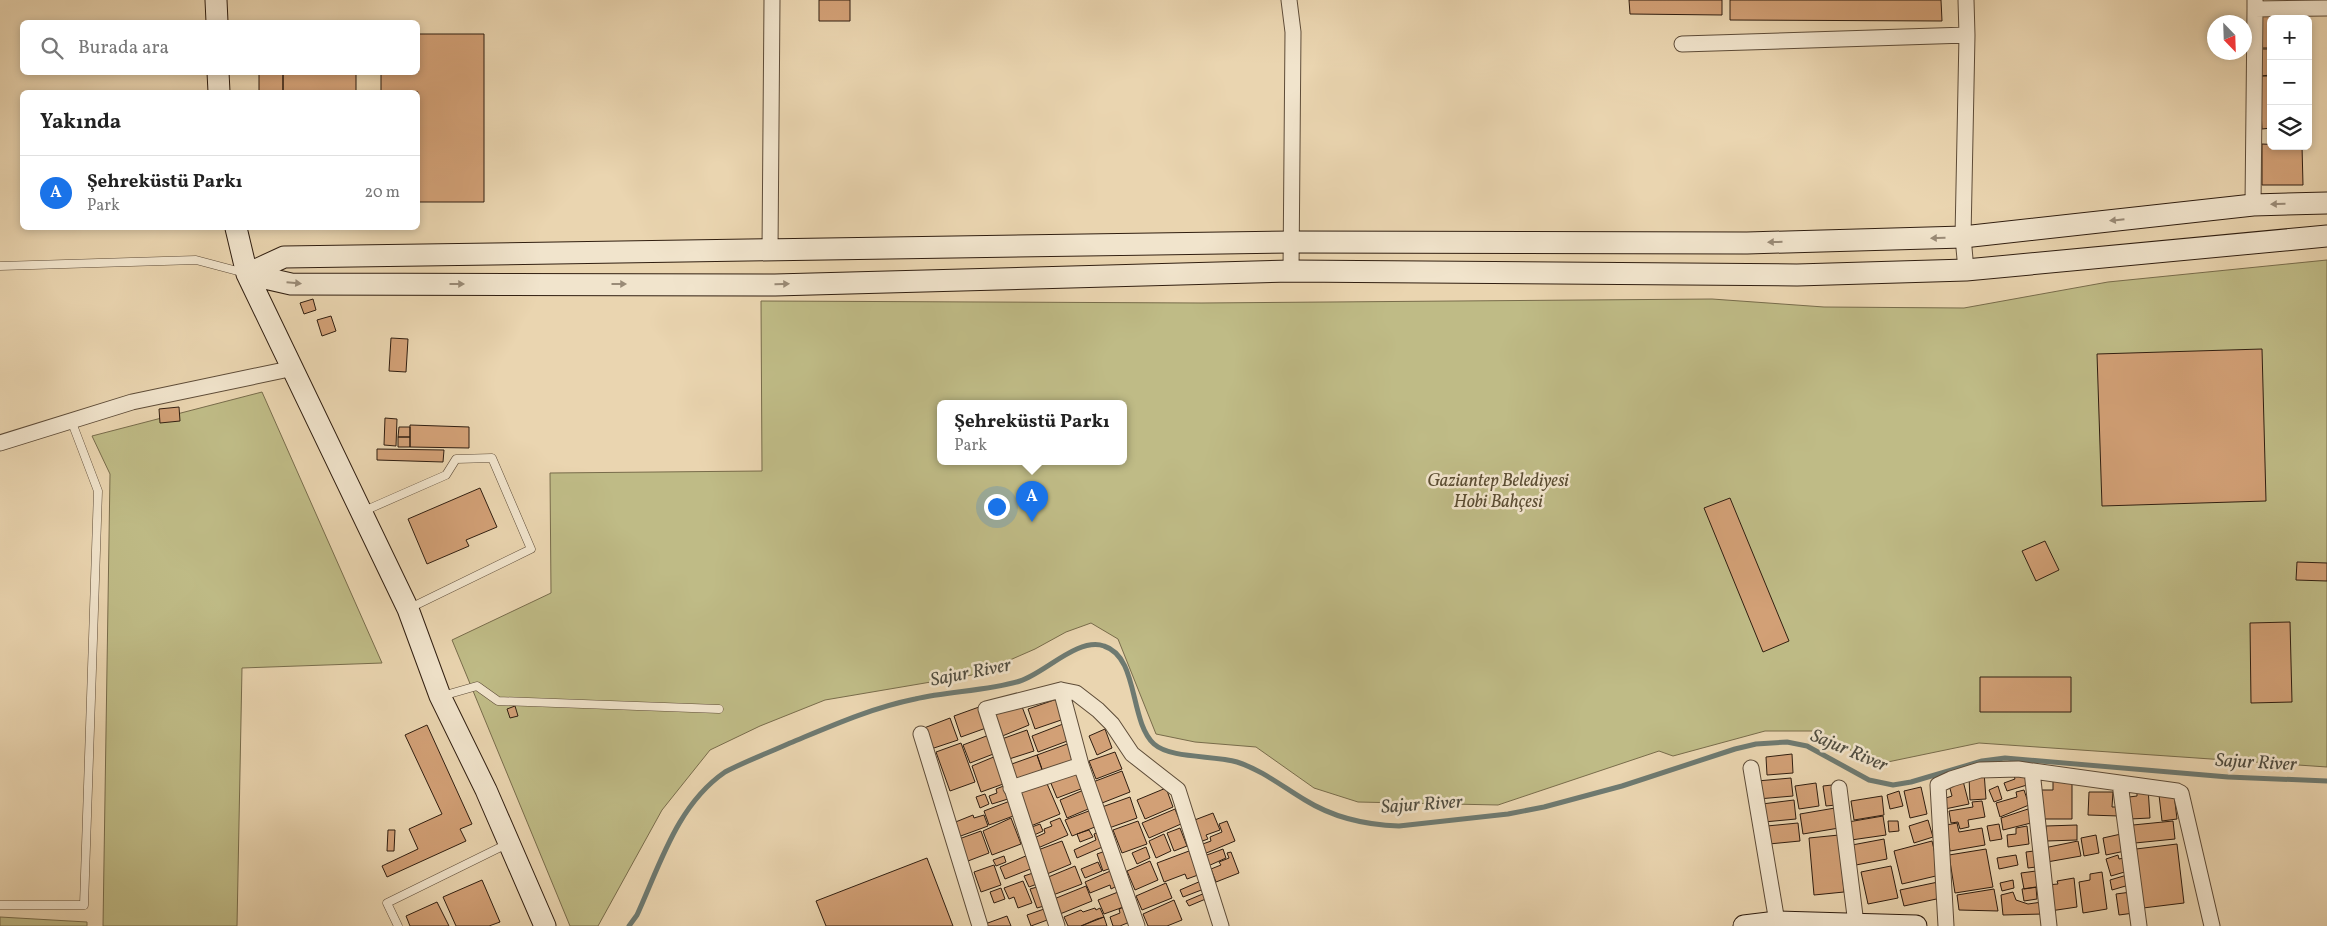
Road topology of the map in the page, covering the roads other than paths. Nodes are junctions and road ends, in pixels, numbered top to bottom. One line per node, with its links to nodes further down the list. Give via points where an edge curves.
1 (216, 0): 7 (street)
2 (772, 0): 18 (street)
3 (1289, 0): 17 (street, via 1293,32)
4 (1966, 0): 8 (street)
5 (2255, 4): 6 (street); 13 (street)
6 (2327, 8)
7 (217, 20)
8 (1967, 34): 9 (street); 16 (street)
9 (1682, 44)
10 (218, 75): 11 (street)
11 (219, 90)
12 (2327, 203): 13 (street, one-way to 13)
13 (2253, 205): 16 (street, one-way to 16)
14 (236, 230): 22 (street)
15 (2327, 236): 20 (street)
16 (1963, 237): 17 (street, one-way to 17, via 1747,243); 20 (street)
17 (1292, 242): 18 (street); 21 (street)
18 (770, 250): 22 (street, via 284,257)
19 (0, 266): 22 (lane, via 196,260)
20 (1966, 270): 21 (street, via 1720,275)
21 (1291, 271): 22 (street, one-way to 21, via 292,284 775,285)
22 (247, 274): 23 (street)
23 (294, 368): 24 (street, via 132,402); 26 (street)
24 (71, 420): 25 (street); 39 (lane, via 98,491 84,905)
25 (0, 443)
26 (360, 513): 27 (street); 27 (lane, via 446,475 456,459 492,458 531,549)
27 (408, 609): 29 (street)
28 (1061, 690): 32 (street); 36 (street, via 986,709); 47 (street, via 1076,693 1098,710 1112,724 1132,754 1178,790)
29 (440, 696): 30 (lane, via 477,686 498,701); 38 (street)
30 (719, 709)
31 (921, 734): 44 (street)
32 (1081, 765): 36 (street); 46 (street)
33 (1751, 768): 40 (street)
34 (2032, 771): 35 (street); 49 (street, via 1980,770 1938,786); 50 (street)
35 (2120, 783): 51 (street); 52 (street, via 2181,793)
36 (1011, 788): 45 (street)
37 (1839, 788): 41 (street)
38 (509, 843): 42 (street); 43 (lane, via 388,904)
39 (0, 905)
40 (1762, 924): 41 (street)
41 (1848, 924): 48 (street)
42 (541, 925)
43 (398, 926)
44 (980, 926)
45 (1056, 926)
46 (1137, 926)
47 (1221, 926)
48 (1916, 926)
49 (1946, 926)
50 (2049, 926)
51 (2139, 926)
52 (2212, 926)

